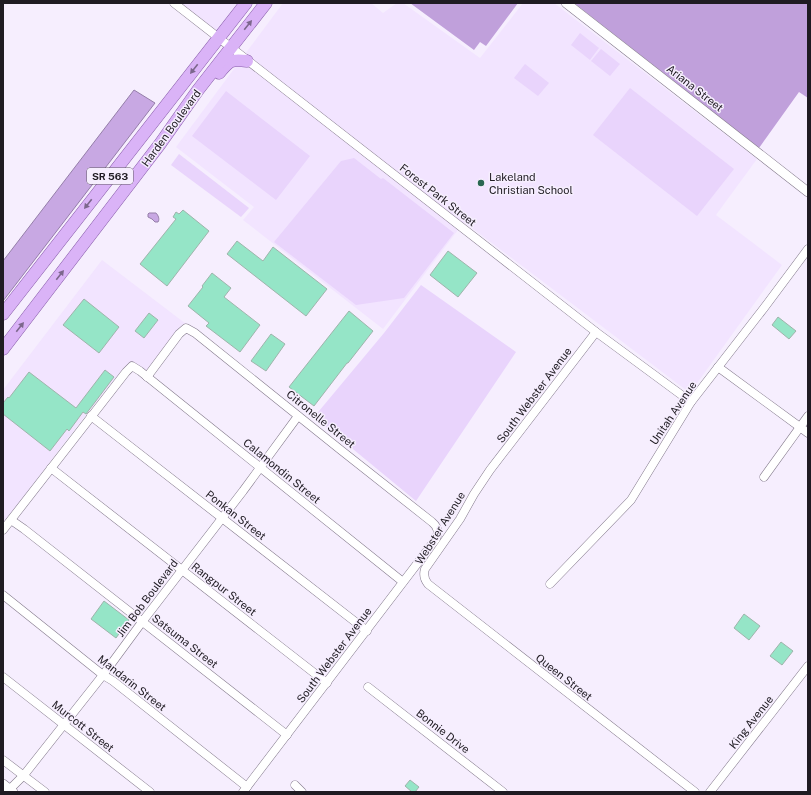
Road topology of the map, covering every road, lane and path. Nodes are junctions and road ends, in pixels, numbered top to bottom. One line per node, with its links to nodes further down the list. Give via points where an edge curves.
1 (174, 3): 5 (street, Forest Park Street)
2 (246, 3): 5 (main road, Harden Boulevard / SR 563)
3 (266, 3): 6 (main road, Harden Boulevard / SR 563, one-way to 3)
4 (566, 3): 9 (street, Ariana Street)
5 (218, 38): 6 (street, Forest Park Street); 11 (main road, Harden Boulevard / SR 563, one-way to 11)
6 (230, 48): 7 (street, Forest Park Street); 8 (main road, Harden Boulevard / SR 563)
7 (247, 61): 8 (main road, via 233,60); 12 (street, Forest Park Street)
8 (198, 90): 13 (main road, Harden Boulevard / SR 563, one-way to 8)
9 (808, 192)
10 (808, 249): 14 (street, Unitah Avenue)
11 (3, 314)
12 (596, 332): 16 (street, Forest Park Street); 25 (street, South Webster Avenue)
13 (3, 349)
14 (718, 367): 16 (street, Unitah Avenue); 20 (street)
15 (147, 377): 17 (street, Calamondin Street, via 132,366); 18 (street, Citronelle Street, via 179,334 188,328); 22 (street, Calamondin Street)
16 (691, 402): 33 (street, Unitah Avenue, via 631,500)
17 (91, 416): 23 (street); 26 (street, Ponkan Street)
18 (298, 416): 22 (street, Jim Bob Boulevard); 29 (street, Citronelle Street, via 436,525)
19 (808, 416): 20 (street)
20 (800, 427): 21 (street); 24 (street)
21 (808, 434)
22 (260, 467): 26 (street, Jim Bob Boulevard); 32 (street, Calamondin Street)
23 (51, 468): 27 (street); 30 (street, Rangpur Street)
24 (764, 477)
25 (475, 491): 31 (street, Webster Avenue, via 457,524 425,570)
26 (221, 518): 30 (street, Jim Bob Boulevard); 36 (street, Ponkan Street)
27 (11, 520): 28 (street); 35 (street, Satsuma Street)
28 (3, 530)
29 (438, 530): 32 (street, South Webster Avenue, via 436,539)
30 (182, 570): 35 (street, Jim Bob Boulevard); 40 (street, Rangpur Street)
31 (424, 576): 53 (street, Queen Street, via 428,584)
32 (403, 582): 36 (street, South Webster Avenue)
33 (550, 584)
34 (3, 595): 38 (street, Mandarin Street)
35 (142, 622): 38 (street, Jim Bob Boulevard); 43 (street, Satsuma Street)
36 (367, 631): 40 (street, South Webster Avenue)
37 (808, 666): 54 (street, King Avenue)
38 (104, 675): 42 (street, Jim Bob Boulevard); 48 (street, Mandarin Street)
39 (3, 677): 42 (street, Murcott Street)
40 (327, 683): 43 (street, South Webster Avenue)
41 (368, 687): 52 (street, Bonnie Drive)
42 (64, 725): 45 (street, Jim Bob Boulevard); 50 (street, Murcott Street)
43 (287, 735): 48 (street, South Webster Avenue)
44 (3, 760): 45 (street)
45 (24, 775): 47 (street, Jim Bob Boulevard); 49 (street)
46 (295, 785): 51 (street)
47 (8, 789)
48 (245, 789)
49 (46, 792)
50 (150, 792)
51 (302, 792)
52 (503, 792)
53 (694, 792)
54 (710, 792)

